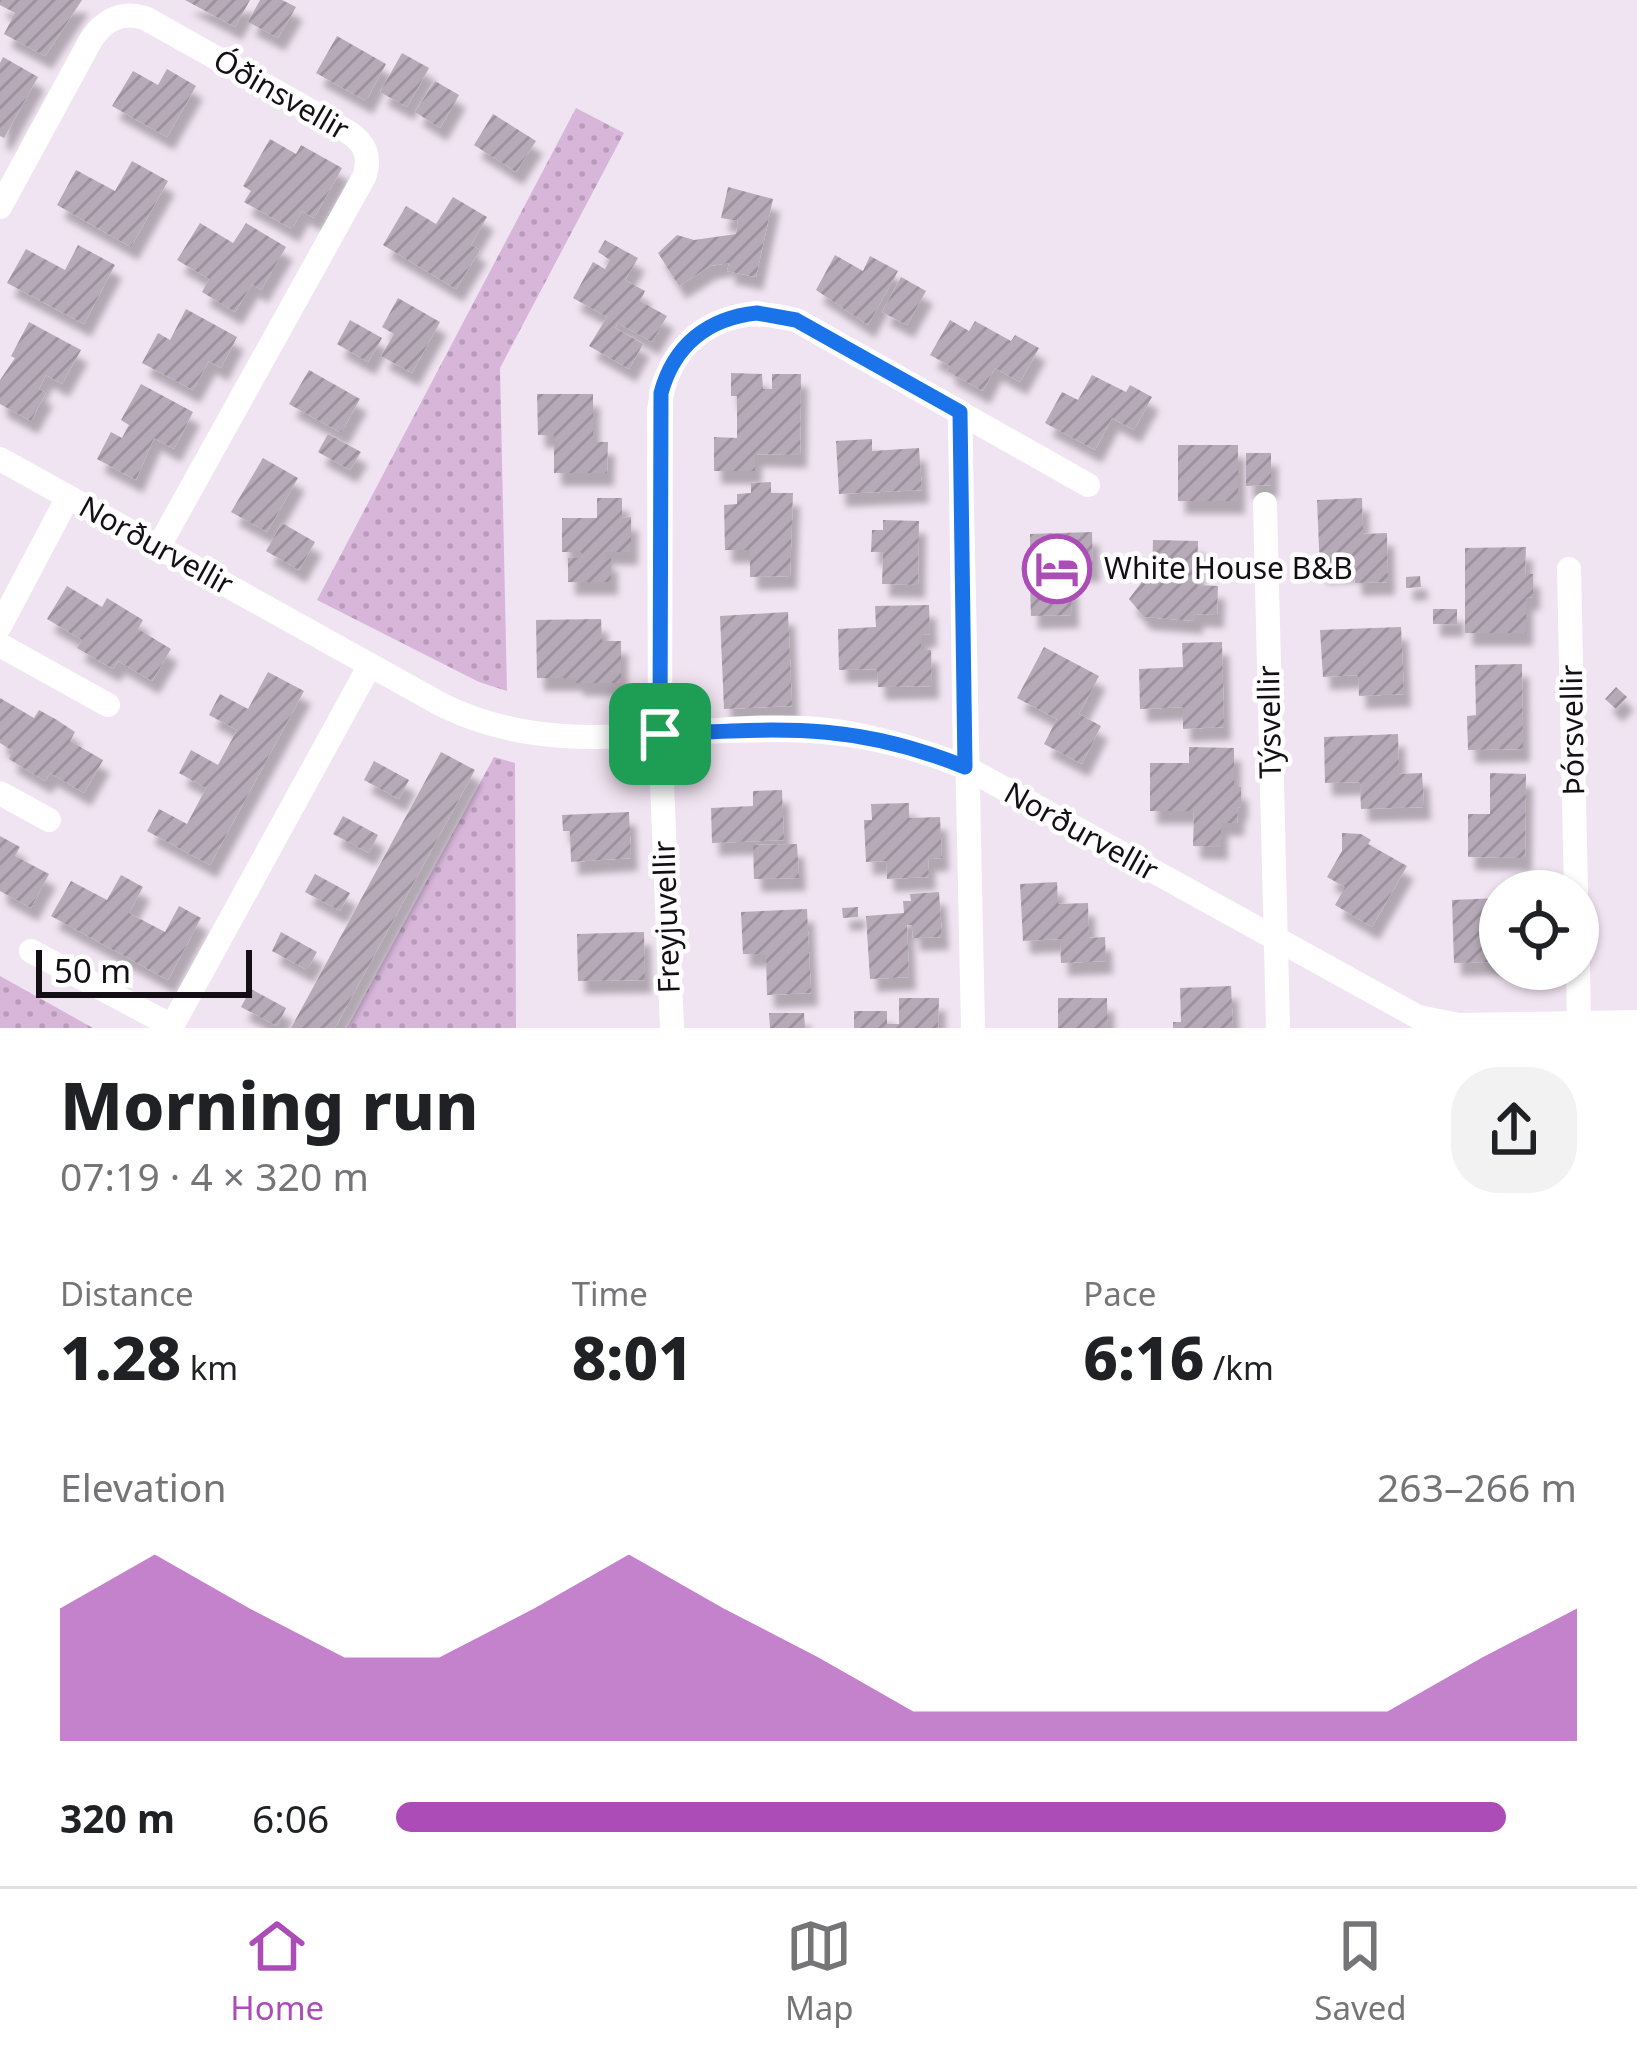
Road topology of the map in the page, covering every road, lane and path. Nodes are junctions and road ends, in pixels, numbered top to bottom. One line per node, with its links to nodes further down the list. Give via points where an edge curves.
1 (0, 207): 7 (street, Óðinsvellir, via 92,38 126,15 145,18 364,147 364,178)
2 (960, 412): 4 (street, Freyjuvellir); 13 (street, Freyjuvellir, via 777,314 737,315 686,345 666,376 659,411); 14 (street)
3 (0, 459): 5 (street, Norðurvellir)
4 (1088, 484)
5 (68, 497): 7 (street, Norðurvellir); 9 (street, Norðurvellir)
6 (1265, 504): 18 (street, Týsvellir)
7 (158, 548): 11 (street, Norðurvellir)
8 (1569, 569): 17 (street, Þórsvellir)
9 (0, 626)
10 (0, 645): 12 (street)
11 (370, 665): 13 (street, Norðurvellir, via 512,732 567,739); 19 (street, via 172,1026)
12 (108, 705)
13 (660, 734): 14 (street, Norðurvellir, via 837,731); 23 (street, Freyjuvellir)
14 (965, 767): 18 (street, Norðurvellir); 24 (street)
15 (0, 793): 16 (street)
16 (49, 820)
17 (1576, 870)
18 (1276, 940): 22 (street, Norðurvellir, via 1418,1018); 25 (street, Týsvellir)
19 (31, 951)
20 (1578, 990): 22 (street)
21 (1637, 1022): 22 (street, Norðurvellir)
22 (1579, 1026)
23 (672, 1028)
24 (974, 1028)
25 (1278, 1028)

